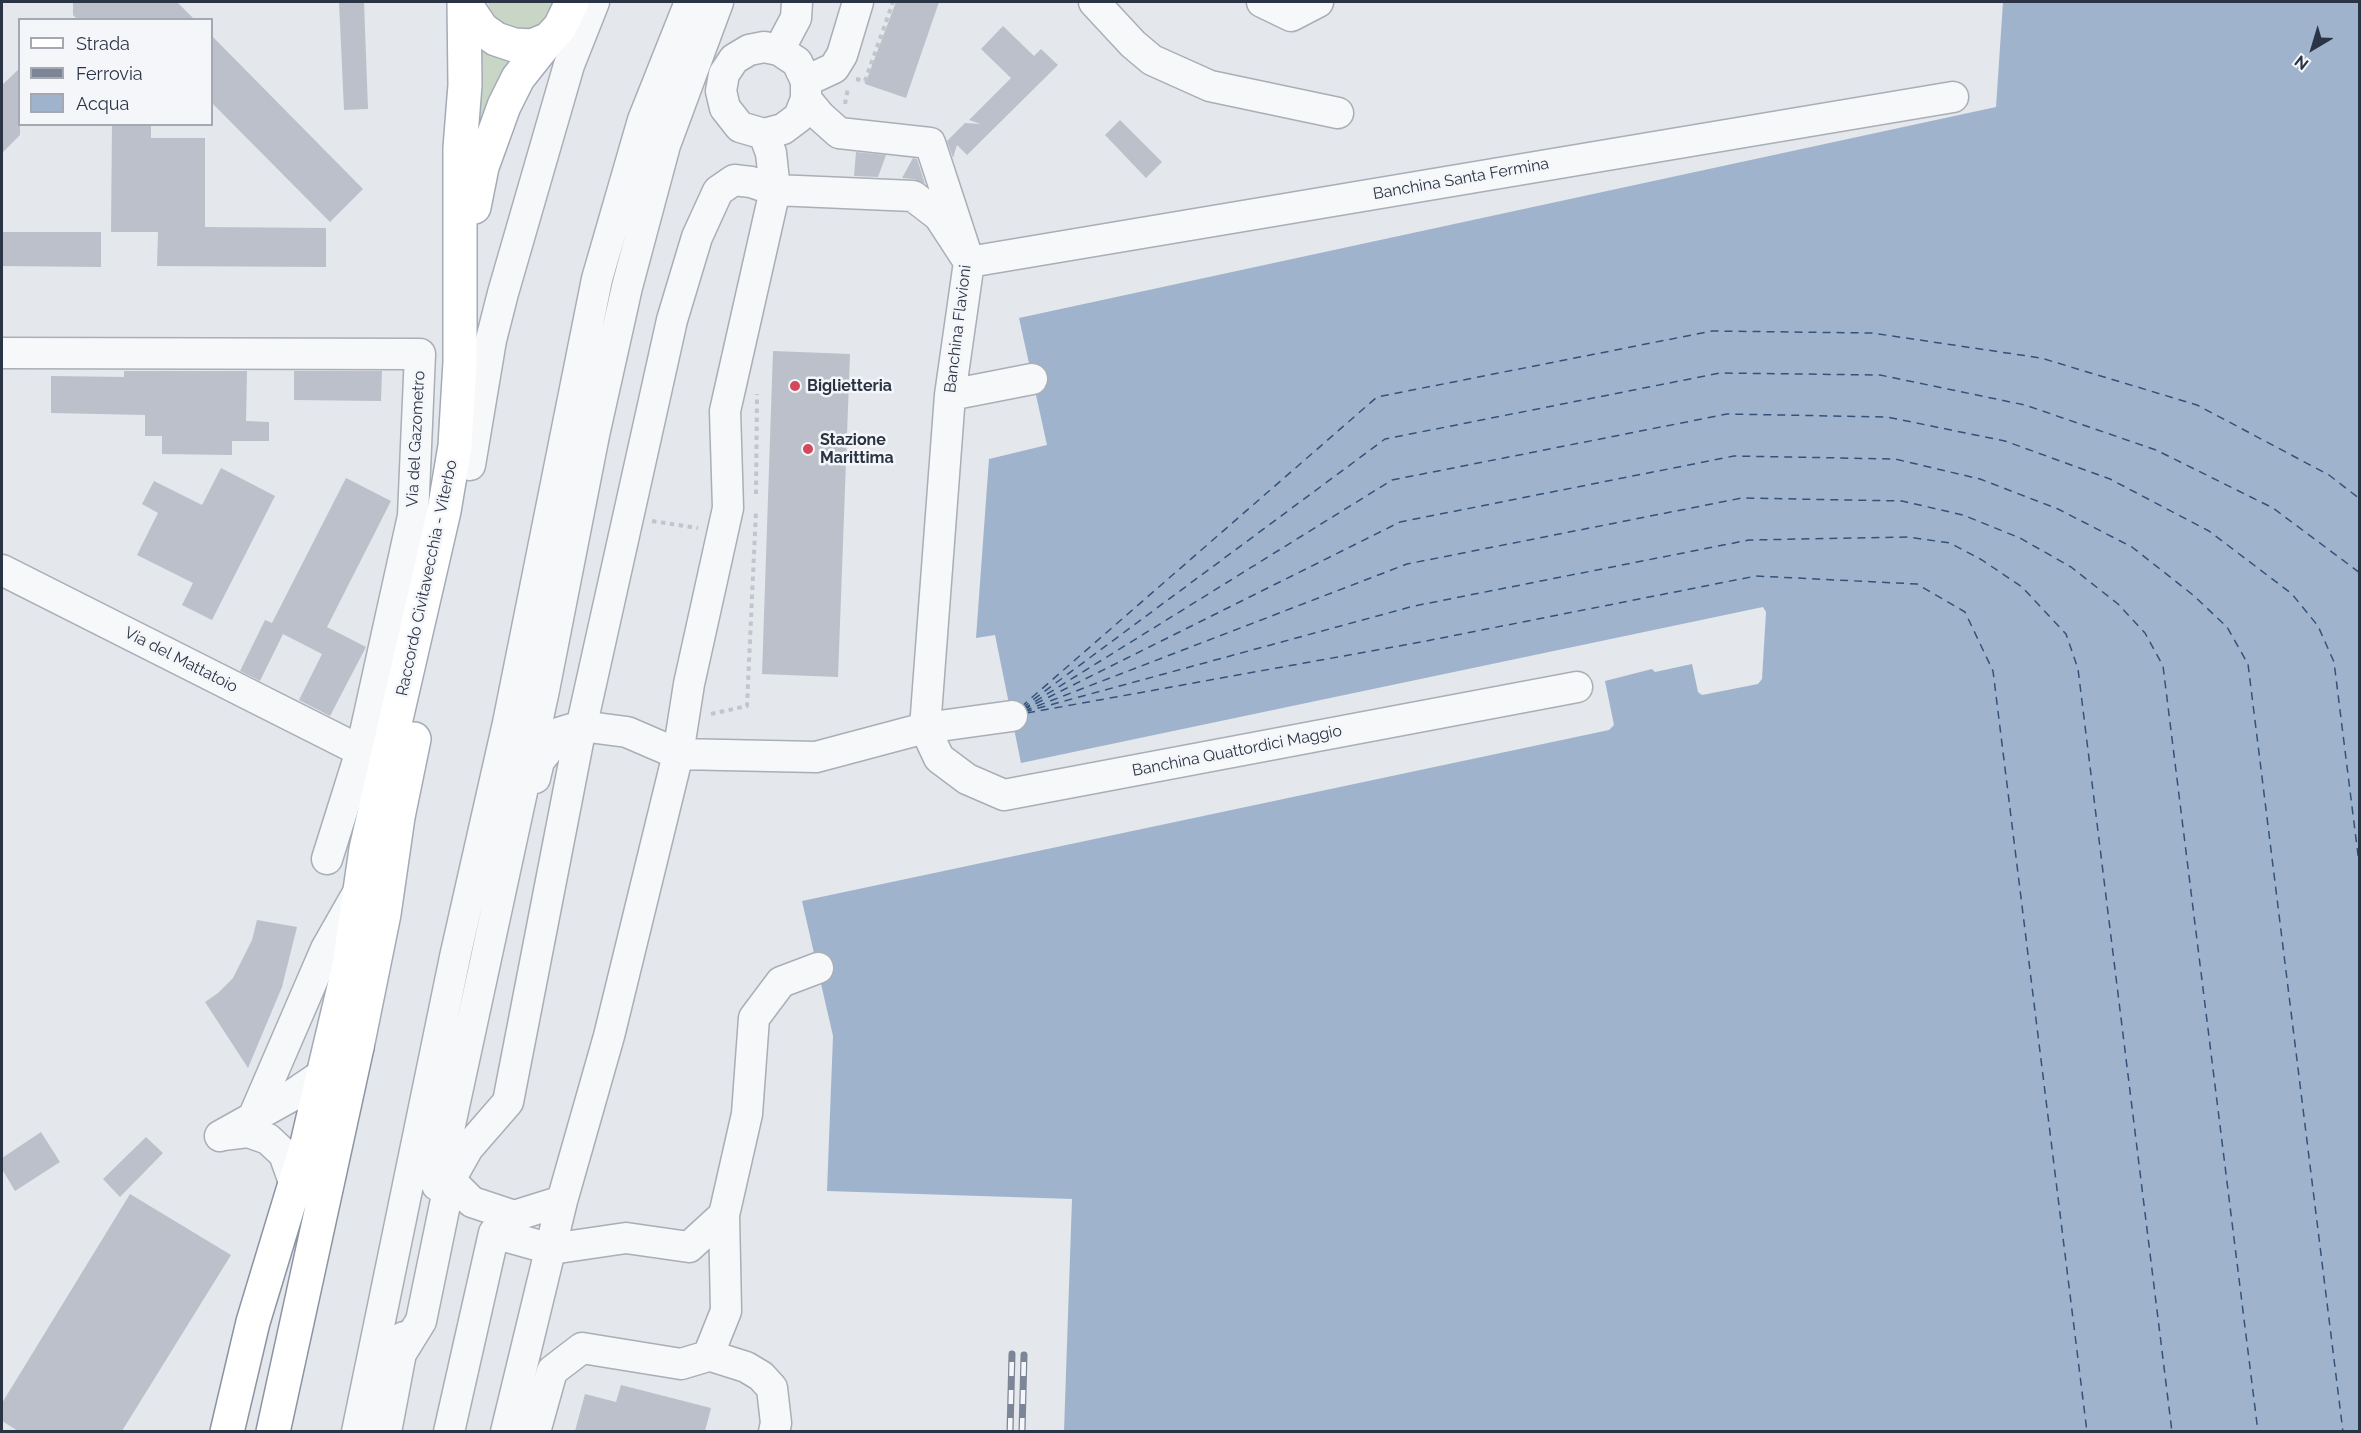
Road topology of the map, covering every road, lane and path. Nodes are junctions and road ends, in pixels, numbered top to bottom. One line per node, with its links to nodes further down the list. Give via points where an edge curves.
1 (464, 2): 10 (main road, via 482,29 496,39 532,46); 33 (main road, Raccordo Civitavecchia - Viterbo, via 460,362 455,446 444,511 368,840)
2 (572, 2): 10 (main road, Raccordo Civitavecchia - Viterbo, via 560,27)
3 (594, 2): 24 (street, via 569,65 503,293)
4 (797, 2): 12 (street, via 796,18)
5 (858, 2): 13 (street, via 842,55 834,68)
6 (1094, 2): 16 (street, via 1152,60 1210,86)
7 (1262, 2): 8 (street, via 1291,16)
8 (1318, 2)
9 (707, 7): 11 (street); 18 (street); 47 (street, via 643,120 597,279 508,723 455,957)
10 (549, 39): 24 (main road, Raccordo Civitavecchia - Viterbo, via 518,78 504,106 476,191)
11 (749, 50): 12 (street); 15 (street, via 734,59 724,74 721,91)
12 (780, 50): 13 (street, Banchina Flavioni, via 797,62)
13 (806, 90): 17 (street, via 799,117 783,129); 20 (street, Banchina Flavioni, via 820,116 839,133 930,143)
14 (1953, 97): 20 (street, Banchina Santa Fermina)
15 (725, 108): 17 (street, via 741,127); 18 (street, via 705,108 687,119)
16 (1338, 113)
17 (764, 134): 19 (street, via 771,153)
18 (665, 145): 34 (street, via 627,287 594,435)
19 (775, 190): 20 (street, via 913,196 939,216); 28 (street, via 734,180 718,191 697,237 672,320); 31 (street, via 725,411 728,508 689,684)
20 (969, 262): 23 (street, Banchina Flavioni)
21 (2, 353): 30 (street, Via del Gazometro, via 420,354 413,516)
22 (1032, 379): 23 (street)
23 (950, 394): 29 (street, Banchina Flavioni)
24 (470, 465): 36 (main road, Raccordo Civitavecchia - Viterbo, via 398,817 384,914)
25 (2, 570): 30 (street, Via del Mattatoio)
26 (1577, 687): 29 (street, Banchina Quattordici Maggio, via 1004,795 967,779 939,758)
27 (1012, 716): 29 (street)
28 (581, 726): 31 (street, via 627,732); 34 (street, via 558,733 539,761 507,923); 39 (street, via 508,1102)
29 (925, 728): 31 (street, via 816,757)
30 (361, 751): 32 (street, Via del Gazometro)
31 (678, 754): 41 (street, via 609,1036)
32 (327, 859)
33 (361, 888): 37 (main road, Raccordo Civitavecchia - Viterbo, via 349,966); 38 (street, via 326,949)
34 (489, 946): 39 (street)
35 (818, 969): 42 (street, via 781,982 754,1018 747,1114)
36 (357, 1047): 37 (street); 46 (main road, Raccordo Civitavecchia - Viterbo)
37 (323, 1075): 38 (street); 40 (main road, Raccordo Civitavecchia - Viterbo)
38 (253, 1118): 40 (street, via 220,1136 249,1132 268,1140 284,1154)
39 (445, 1173): 41 (street, via 472,1202 514,1216); 48 (street, via 400,1355)
40 (295, 1185): 45 (main road, Raccordo Civitavecchia - Viterbo, via 253,1322)
41 (562, 1201): 43 (street)
42 (724, 1215): 43 (street, via 689,1247 626,1238); 44 (street, via 726,1311)
43 (551, 1249): 49 (street, via 494,1233); 50 (street)
44 (708, 1355): 51 (street, via 681,1364 582,1348 552,1371); 52 (street, via 746,1367 772,1388)
45 (227, 1431)
46 (273, 1431)
47 (357, 1431)
48 (386, 1431)
49 (449, 1431)
50 (506, 1431)
51 (535, 1431)
52 (774, 1431)

